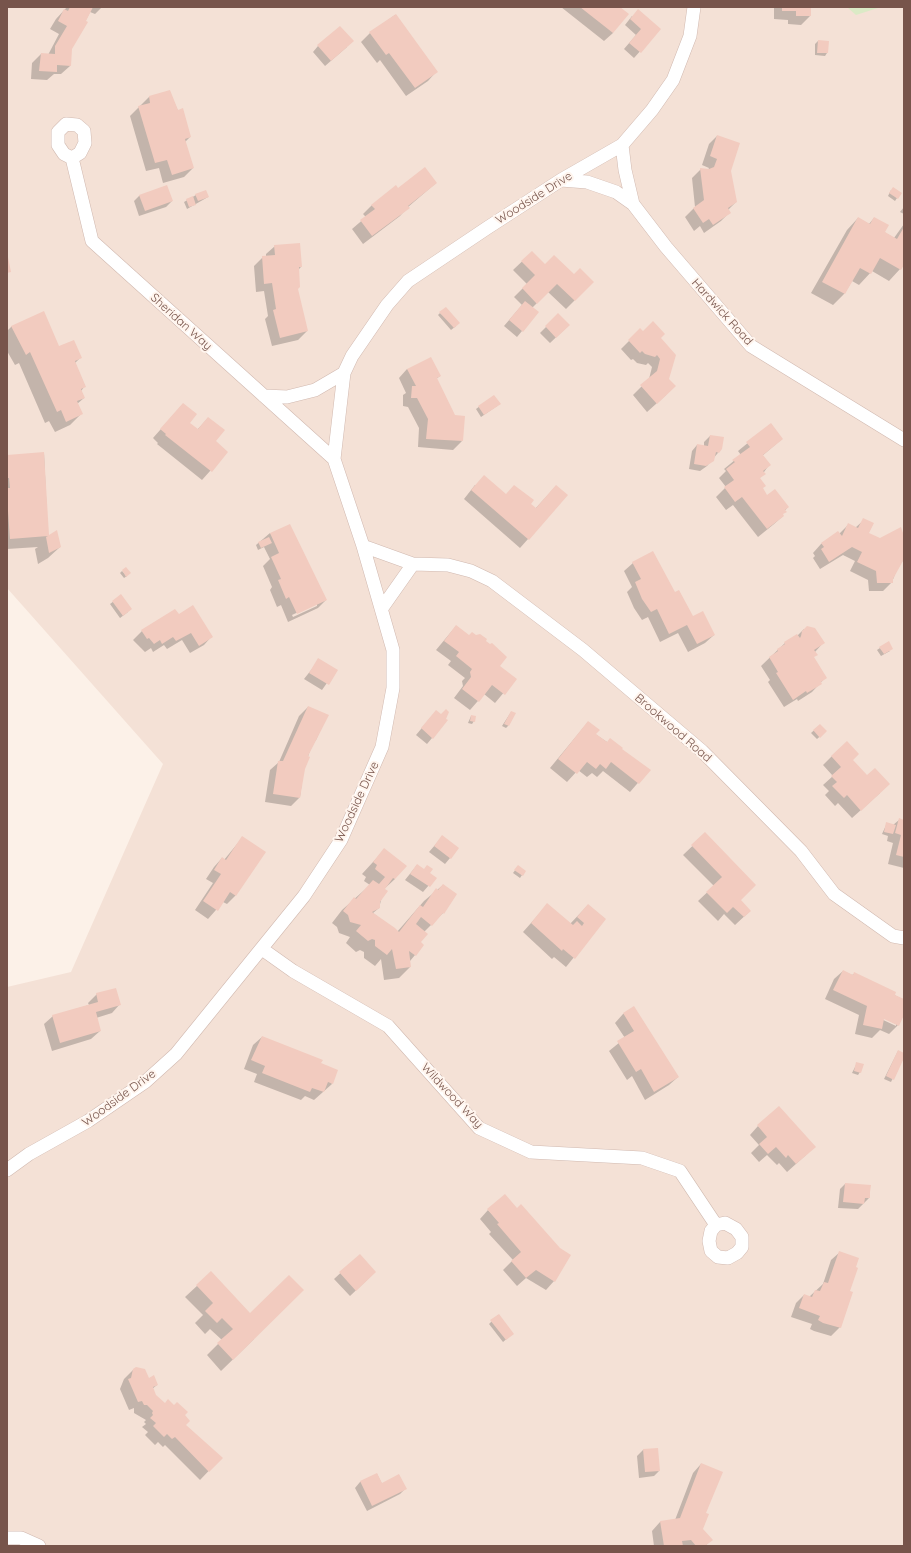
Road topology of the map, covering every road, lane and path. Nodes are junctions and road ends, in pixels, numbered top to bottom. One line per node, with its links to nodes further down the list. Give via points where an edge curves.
1 (694, 7): 2 (street, Woodside Drive, via 690,36 674,80)
2 (622, 145): 4 (street, Woodside Drive); 5 (street, Hardwick Road)
3 (72, 158): 7 (street, Sheridan Way, via 92,241)
4 (561, 180): 5 (street, via 587,182 616,192); 6 (street, Woodside Drive, via 408,281 387,305 352,356)
5 (633, 204): 8 (street, Hardwick Road, via 666,248 751,346)
6 (344, 373): 7 (street, via 315,390 287,398); 9 (street, Woodside Drive)
7 (264, 396): 9 (street, Sheridan Way)
8 (904, 440)
9 (334, 459): 10 (street, Woodside Drive)
10 (363, 546): 11 (street, Brookwood Road); 12 (street, Woodside Drive)
11 (413, 564): 12 (street); 13 (street, Brookwood Road, via 448,565 492,581 577,645 702,751 801,851 834,894 893,936)
12 (382, 608): 14 (street, Woodside Drive, via 393,650 393,688 382,747 341,840 304,896)
13 (904, 938)
14 (262, 949): 15 (street, Woodside Drive, via 176,1054 145,1082 88,1121 29,1154); 16 (street, Wildwood Way, via 293,971 388,1026 479,1128 531,1152 642,1158 680,1171)
15 (7, 1170)
16 (716, 1225)
17 (7, 1538): 18 (street, via 21,1538)
18 (39, 1546)

